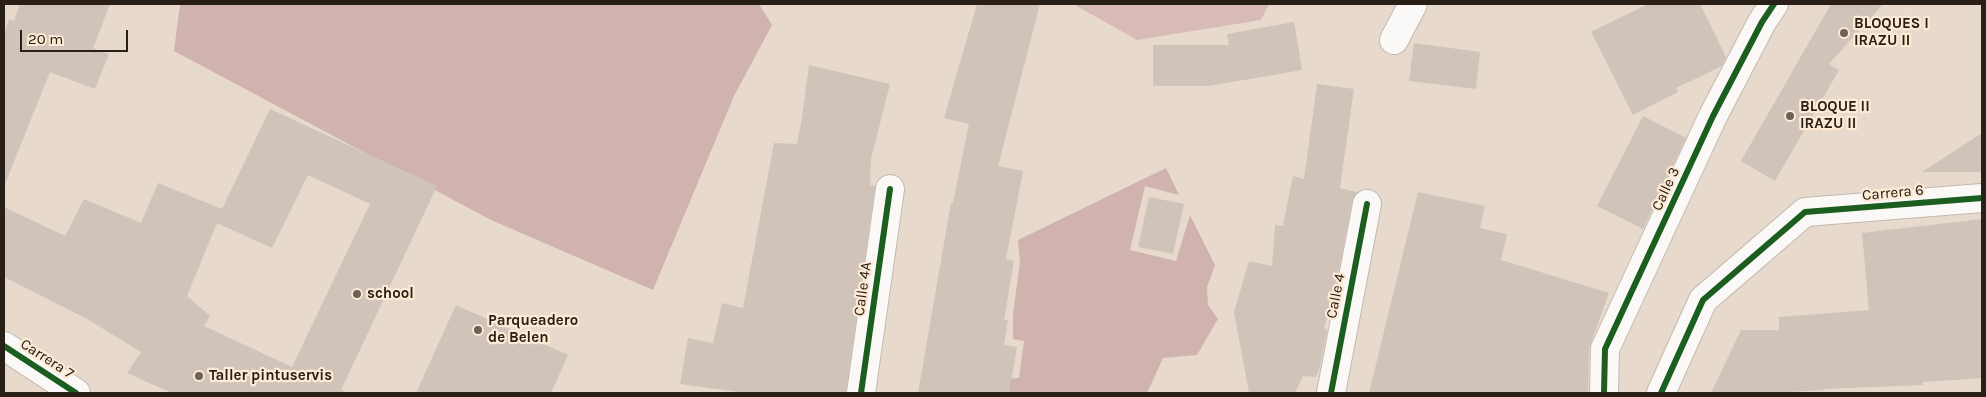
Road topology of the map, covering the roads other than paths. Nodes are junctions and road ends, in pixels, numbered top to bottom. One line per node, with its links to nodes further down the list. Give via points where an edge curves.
1 (1412, 4): 3 (street)
2 (1774, 4): 11 (street, Calle 3, via 1713,116 1606,349)
3 (1394, 40)
4 (890, 189): 9 (street, Calle 4A)
5 (1982, 198): 12 (street, Carrera 6, via 1805,212 1703,300)
6 (1367, 204): 10 (street, Calle 4)
7 (4, 346): 8 (street, Carrera 7)
8 (76, 393)
9 (861, 393)
10 (1331, 393)
11 (1604, 393)
12 (1661, 393)

